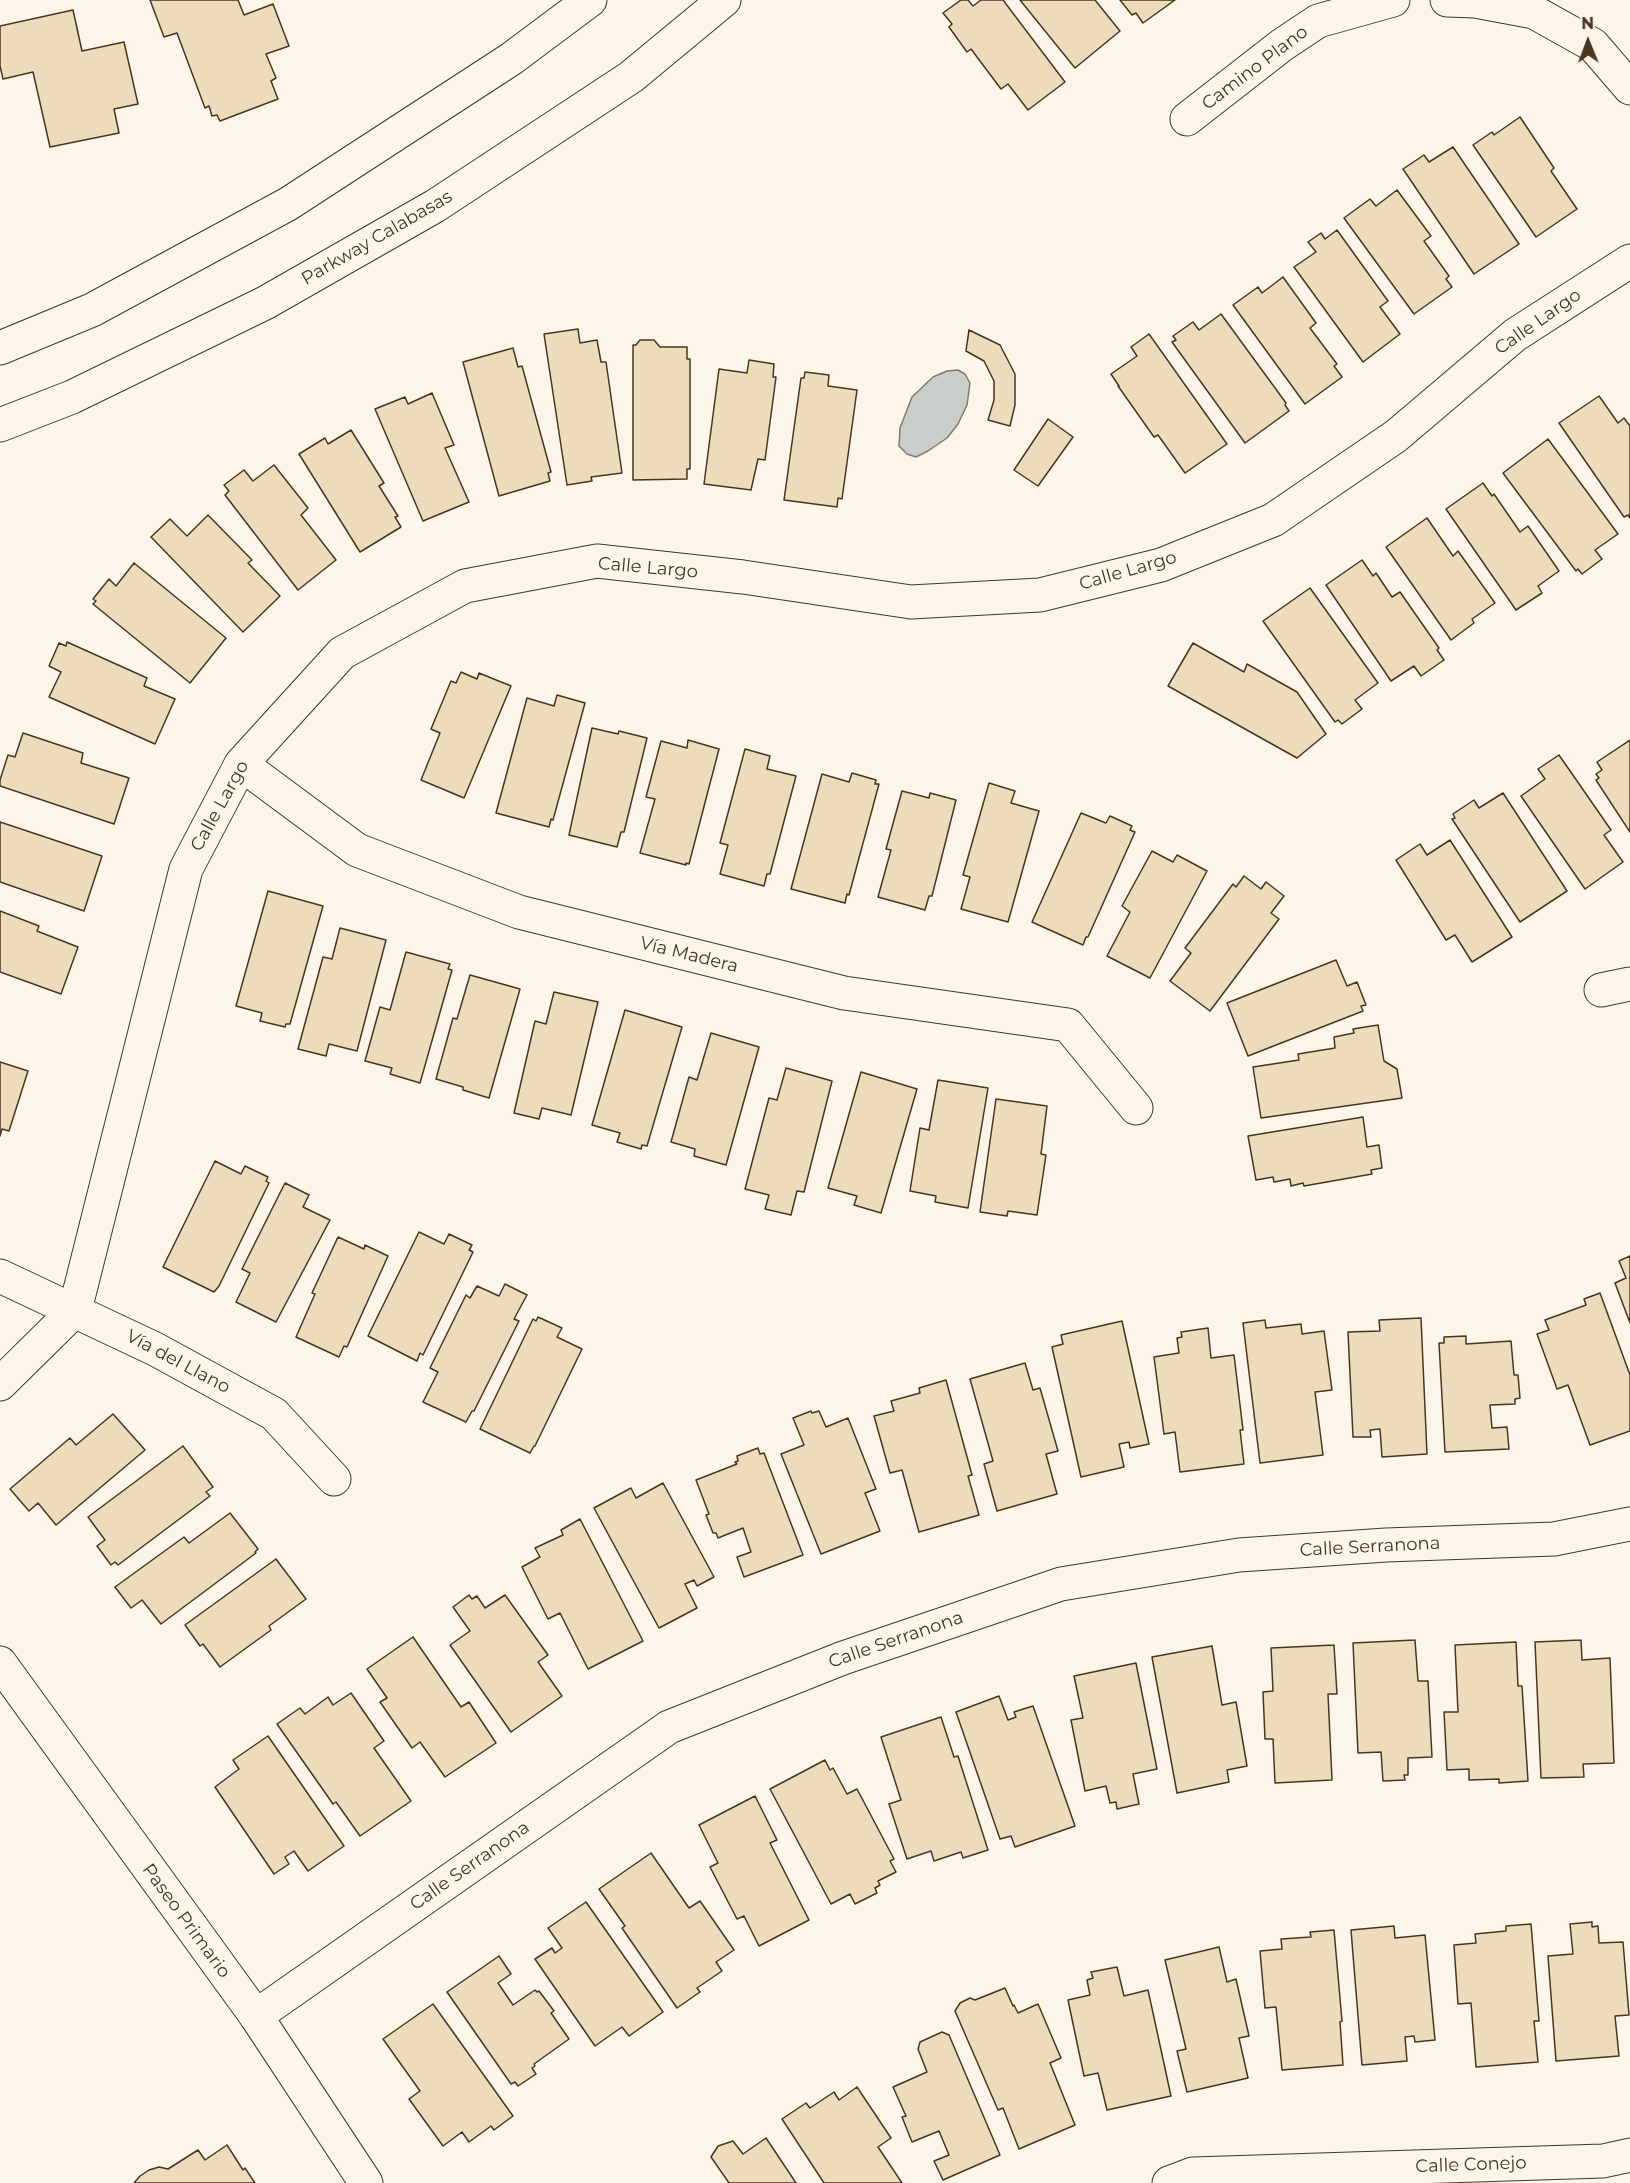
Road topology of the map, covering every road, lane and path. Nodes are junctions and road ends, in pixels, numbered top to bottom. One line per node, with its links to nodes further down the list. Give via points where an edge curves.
1 (590, 0): 8 (street, via 511,60 288,204 92,310)
2 (724, 0): 9 (street, Parkway Calabasas, via 631,77 435,206 265,303 72,397)
3 (1393, 0): 6 (street, Camino Plano, via 1318,21)
4 (1447, 0): 5 (street, via 1534,12 1593,45)
5 (1630, 88)
6 (1187, 119)
7 (1630, 261): 10 (street, Calle Largo, via 1515,334 1396,436 1273,520 1161,564 1040,595 911,602 597,561 465,586 342,653)
8 (0, 348)
9 (0, 424)
10 (241, 764): 11 (street, Vía Madera, via 357,850 519,912 844,993 1068,1025); 13 (street, Calle Largo, via 186,869)
11 (1136, 1108)
12 (0, 1276): 13 (street, Vía del Llano)
13 (75, 1310): 14 (street); 15 (street, Vía del Llano, via 274,1414)
14 (0, 1384)
15 (334, 1479)
16 (1630, 1524): 18 (street, Calle Serranona, via 1554,1539 1239,1555 1060,1584 843,1658 669,1727)
17 (0, 1663): 18 (street, Paseo Primario)
18 (256, 2016): 20 (street, Paseo Primario)
19 (1630, 2156): 21 (street, Calle Conejo, via 1603,2161 1193,2174)
20 (366, 2183)
21 (1169, 2183)

